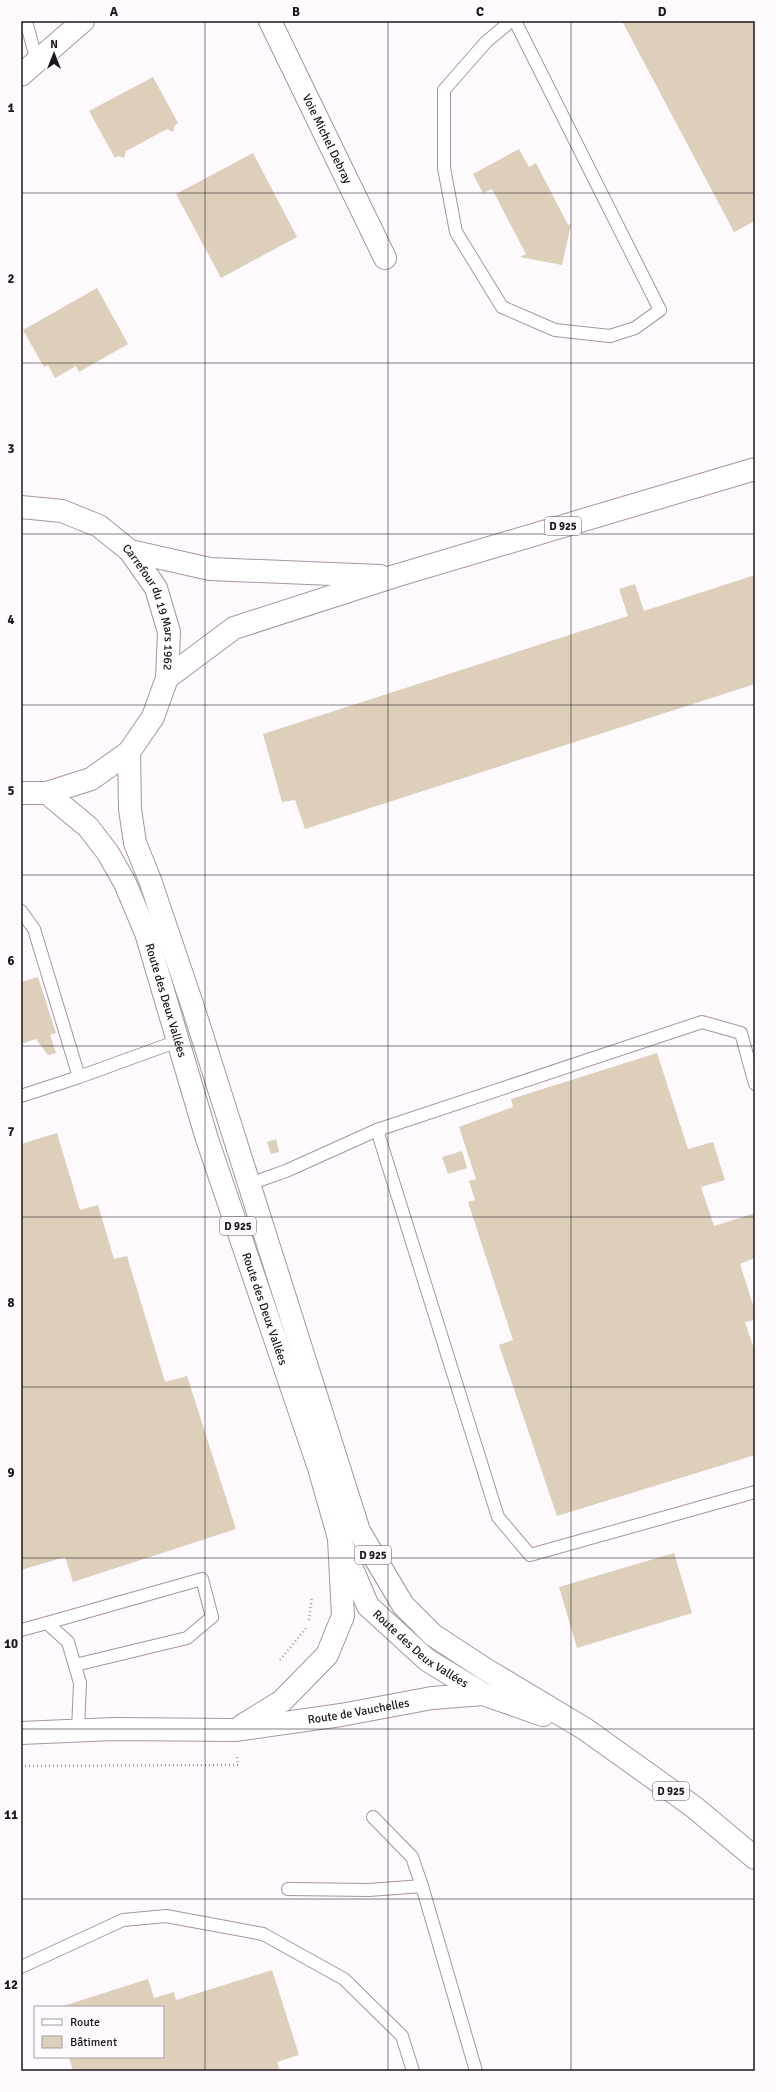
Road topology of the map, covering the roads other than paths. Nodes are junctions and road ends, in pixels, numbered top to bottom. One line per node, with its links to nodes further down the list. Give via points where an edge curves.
1 (26, 21): 6 (lane)
2 (83, 21): 6 (main road)
3 (270, 21): 7 (main road, Voie Michel Debray)
4 (511, 21): 5 (lane, via 486,42 444,90 444,168 456,232 502,307 555,330 610,336 635,328 660,310)
5 (515, 21)
6 (29, 68)
7 (385, 258)
8 (755, 469): 11 (main road, D 925)
9 (22, 505): 10 (main road, Carrefour du 19 Mars 1962, via 62,511 99,526)
10 (130, 551): 11 (main road, D 925, via 210,569); 12 (main road, Carrefour du 19 Mars 1962, via 156,588 169,632)
11 (395, 576): 12 (main road, D 925, via 234,628)
12 (167, 678): 13 (main road, Carrefour du 19 Mars 1962, via 154,717)
13 (129, 752): 15 (main road, Carrefour du 19 Mars 1962, via 92,779); 22 (main road, Route des Deux Vallées / D 925, via 130,809 135,843 193,1007)
14 (21, 793): 15 (main road, Carrefour du 19 Mars 1962)
15 (48, 793): 17 (main road, Route des Deux Vallées / D 925, via 88,827 108,853 125,883 146,933)
16 (21, 911): 18 (lane, via 34,929)
17 (178, 1041): 18 (lane); 24 (main road, Route des Deux Vallées / D 925, via 207,1139 317,1462)
18 (79, 1077): 20 (lane)
19 (755, 1084): 21 (lane, via 741,1033 702,1022)
20 (21, 1096)
21 (377, 1130): 22 (lane, via 281,1173); 23 (lane, via 498,1518 530,1555)
22 (249, 1184): 29 (main road, Route des Deux Vallées / D 925, via 327,1426 352,1514 359,1532 403,1605 433,1635)
23 (755, 1492)
24 (339, 1538): 28 (main road, Route des Deux Vallées / D 925, via 368,1606 427,1660); 31 (main road, via 343,1616 327,1655 282,1701)
25 (48, 1622): 26 (lane); 27 (lane, via 68,1642); 27 (lane, via 202,1579 212,1617 187,1638)
26 (21, 1630)
27 (75, 1664): 30 (lane, via 80,1683)
28 (483, 1694): 29 (main road, Route des Deux Vallées / D 925); 31 (main road, Route de Vauchelles, via 432,1698 340,1715)
29 (585, 1729): 34 (main road, Route des Deux Vallées / D 925, via 694,1807)
30 (78, 1730): 31 (main road, Route de Vauchelles); 32 (main road, Route de Vauchelles)
31 (235, 1730)
32 (21, 1733)
33 (373, 1817): 35 (lane, via 412,1857)
34 (755, 1858)
35 (422, 1886): 36 (lane, via 369,1890); 39 (lane)
36 (288, 1889)
37 (21, 1966): 38 (lane, via 123,1920 166,1916 263,1934 344,1979 402,2036)
38 (413, 2071)
39 (476, 2071)

